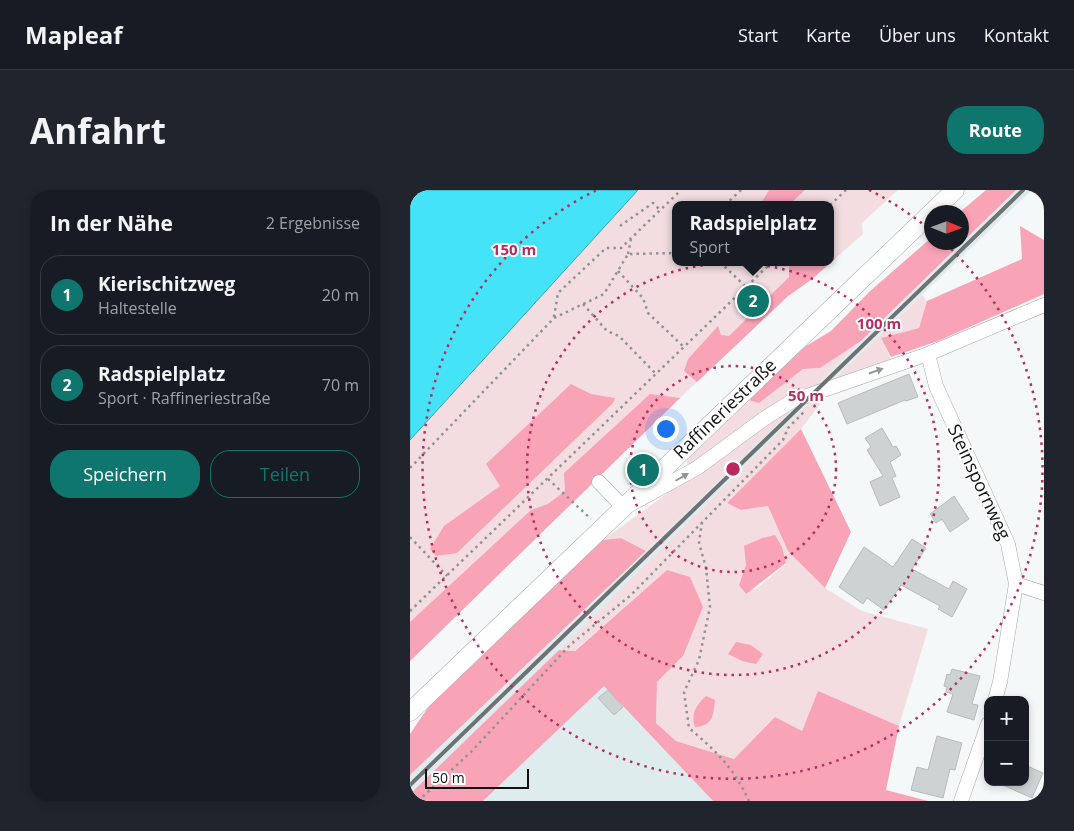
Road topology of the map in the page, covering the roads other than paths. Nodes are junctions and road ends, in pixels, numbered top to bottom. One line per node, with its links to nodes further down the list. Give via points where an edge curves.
1 (955, 190): 5 (main road, Raffineriestraße)
2 (1044, 305): 3 (street)
3 (928, 354): 5 (street, one-way to 3, via 698,468 792,401); 6 (street, Steinspornweg, via 936,386 1008,544)
4 (599, 482): 5 (street)
5 (624, 508): 9 (main road, Raffineriestraße)
6 (1016, 584): 7 (street); 8 (street)
7 (1044, 593)
8 (996, 696)
9 (410, 712)
10 (984, 735): 11 (street)
11 (960, 801)

